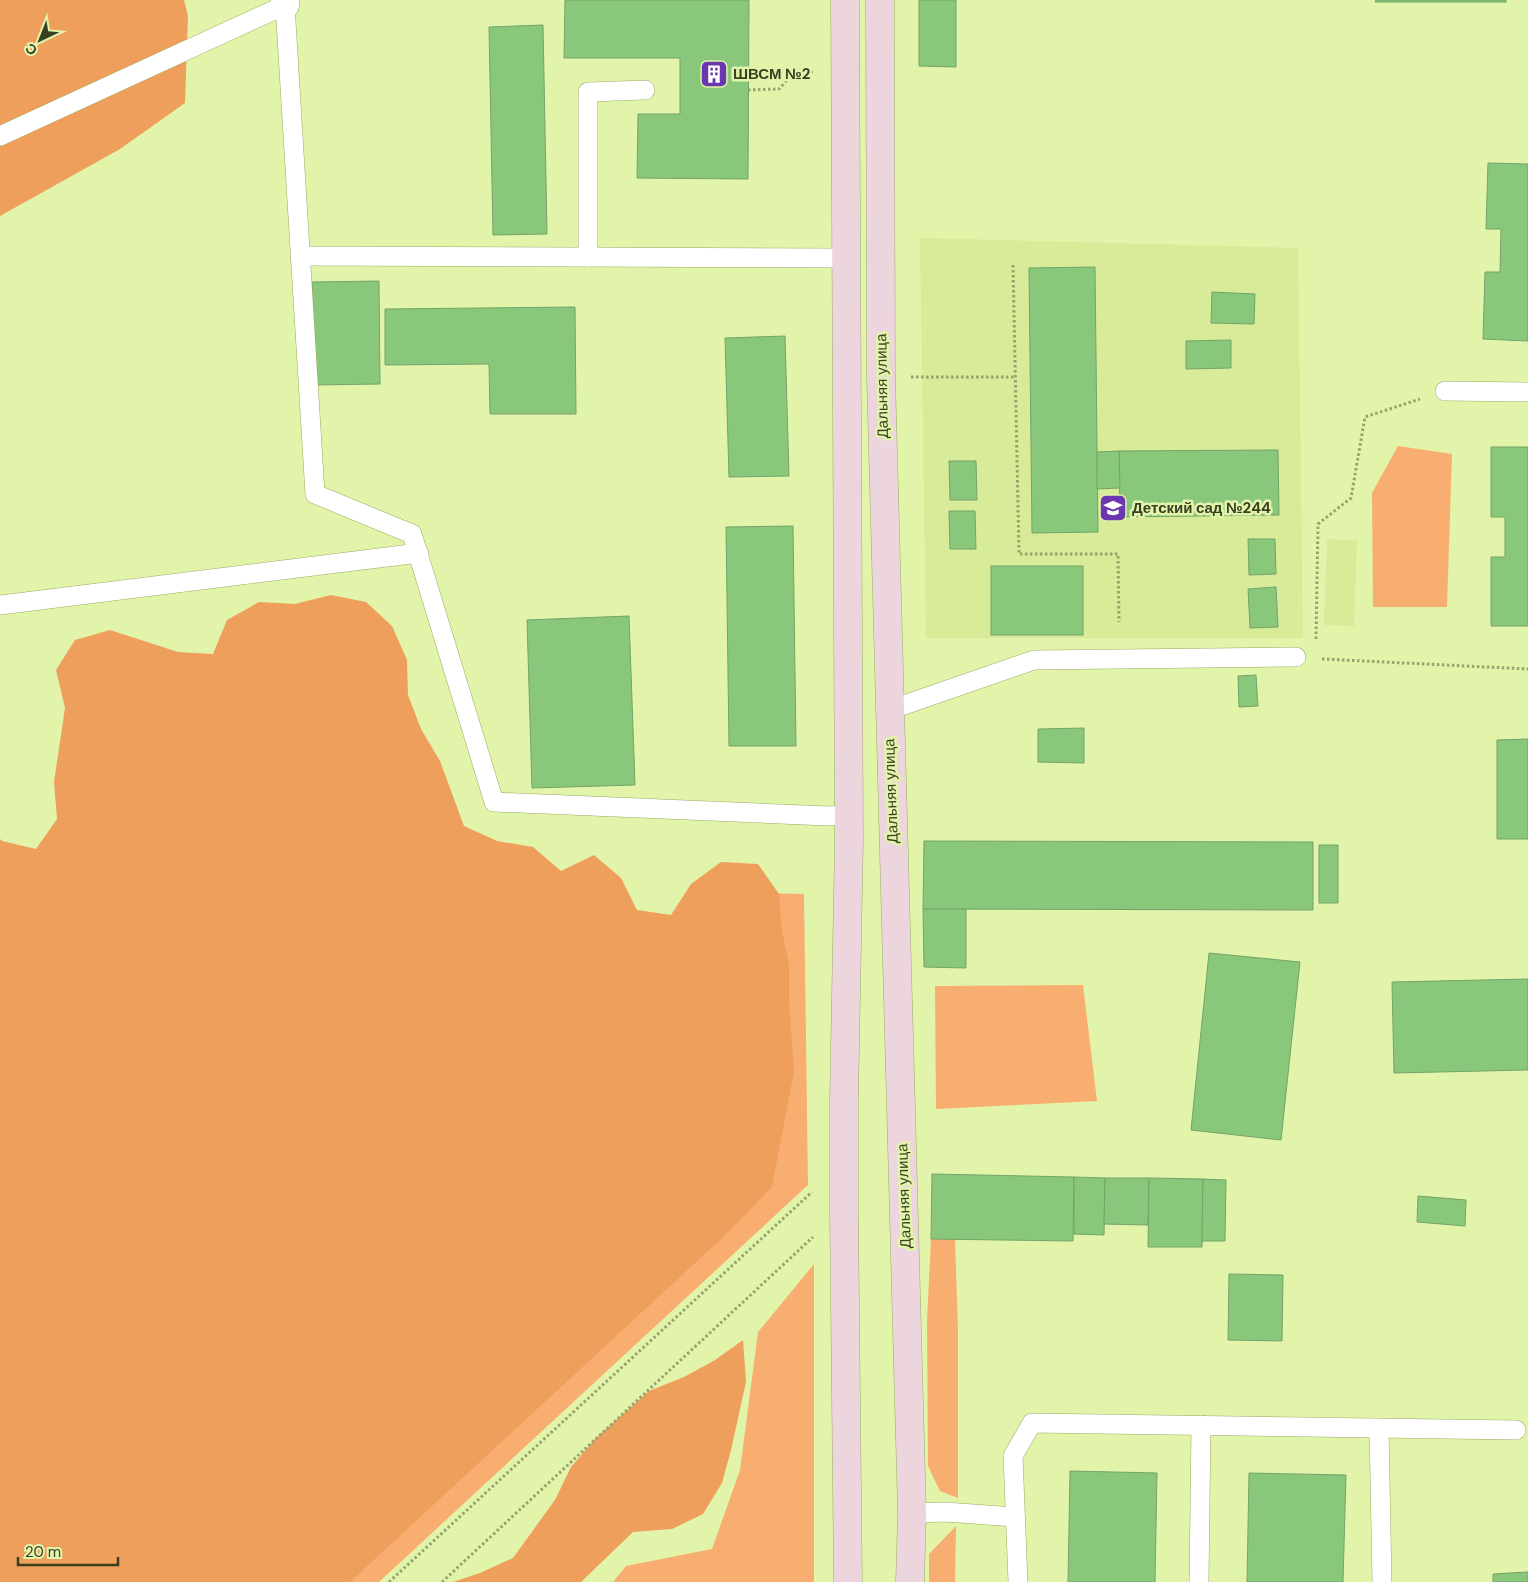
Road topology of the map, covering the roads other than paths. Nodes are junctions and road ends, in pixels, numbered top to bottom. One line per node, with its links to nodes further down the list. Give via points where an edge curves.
1 (845, 0): 8 (main road)
2 (880, 0): 14 (main road, Дальняя улица, via 880,377)
3 (285, 2): 5 (lane); 6 (lane)
4 (645, 90): 7 (lane, via 588,92)
5 (0, 136)
6 (300, 256): 7 (lane); 11 (lane, via 315,494 412,534)
7 (588, 257): 8 (lane)
8 (846, 258): 15 (main road)
9 (1445, 391): 10 (lane)
10 (1528, 392)
11 (419, 553): 12 (lane); 15 (lane, via 494,802)
12 (0, 606)
13 (1296, 658): 14 (lane, via 1034,660 904,705)
14 (889, 706): 19 (main road, Дальняя улица)
15 (848, 815): 21 (main road, via 844,1100)
16 (1201, 1426): 17 (lane); 20 (lane, via 1032,1423 1013,1456); 24 (lane)
17 (1379, 1428): 18 (lane); 25 (lane)
18 (1516, 1430)
19 (912, 1513): 20 (lane); 22 (main road, Дальняя улица)
20 (1015, 1517): 23 (lane)
21 (848, 1582)
22 (910, 1582)
23 (1018, 1582)
24 (1199, 1582)
25 (1382, 1582)

